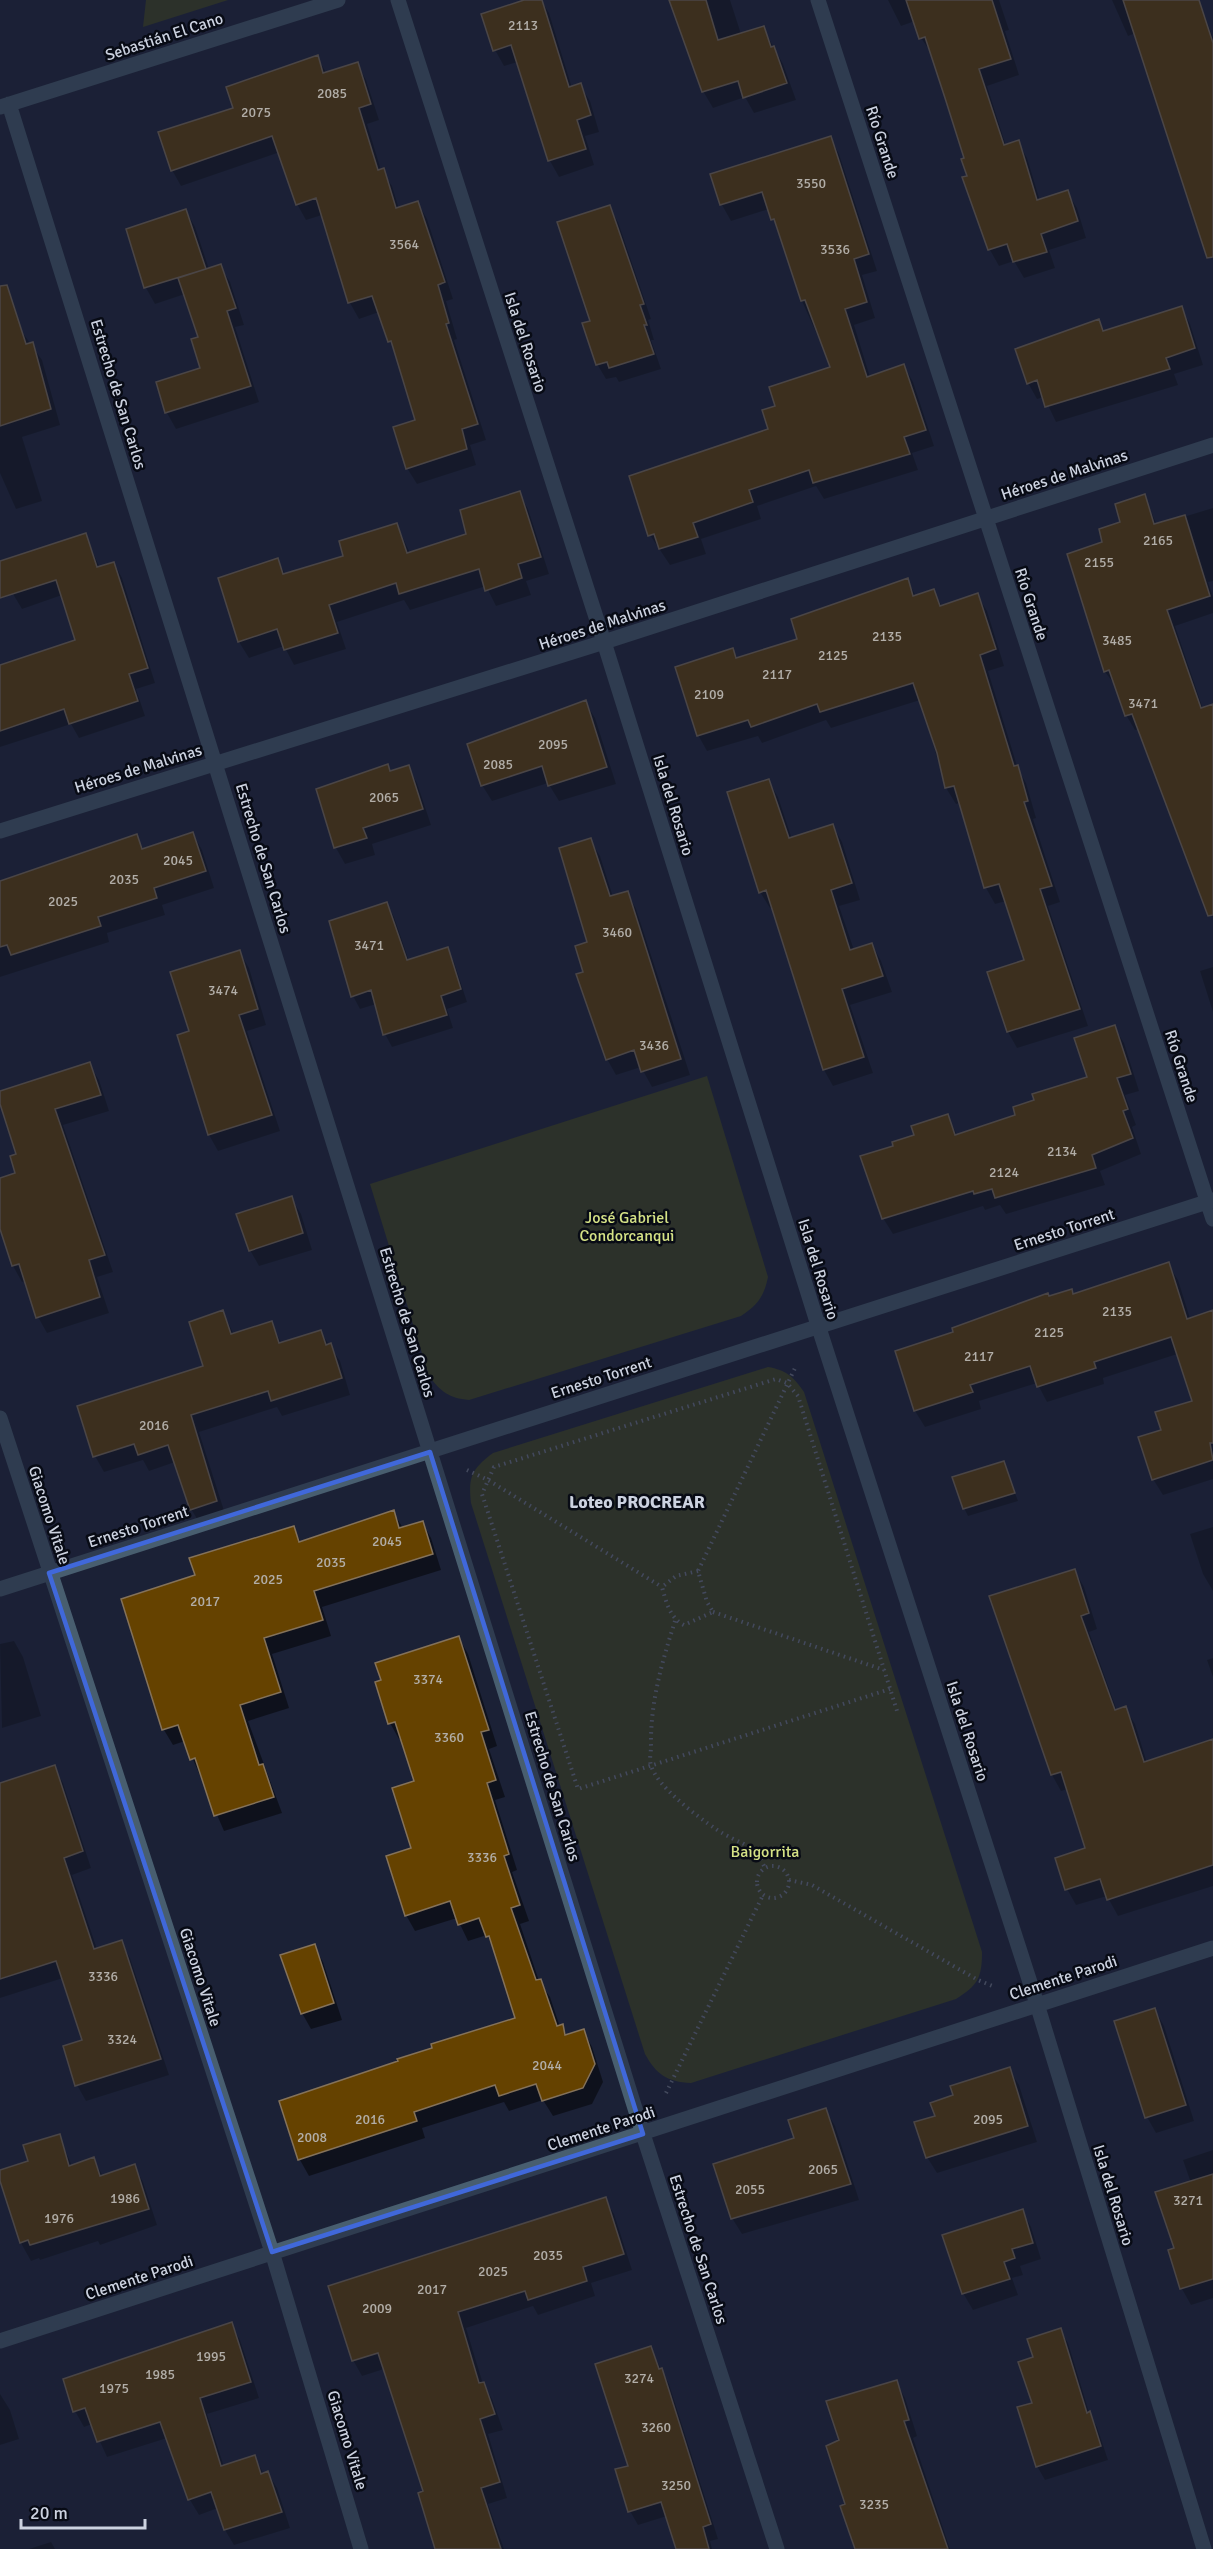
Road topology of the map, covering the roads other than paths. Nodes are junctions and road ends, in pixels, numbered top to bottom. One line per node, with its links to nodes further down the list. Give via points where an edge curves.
1 (338, 0): 4 (street, Sebastián El Cano)
2 (398, 0): 7 (street, Isla del Rosario)
3 (818, 0): 6 (street, Río Grande)
4 (5, 106): 8 (street, Estrecho de San Carlos)
5 (1213, 445): 6 (street, Héroes de Malvinas)
6 (985, 519): 7 (street, Héroes de Malvinas); 10 (street, Río Grande)
7 (604, 642): 8 (street, Héroes de Malvinas); 12 (street, Isla del Rosario)
8 (216, 763): 9 (street, Héroes de Malvinas); 14 (street, Estrecho de San Carlos)
9 (0, 831)
10 (1210, 1201): 11 (street, Río Grande); 12 (street, Ernesto Torrent)
11 (1213, 1219)
12 (818, 1325): 14 (street, Ernesto Torrent); 18 (street, Isla del Rosario)
13 (0, 1418): 15 (street, Giacomo Vitale)
14 (430, 1452): 15 (street, Ernesto Torrent); 19 (street, Estrecho de San Carlos)
15 (50, 1573): 16 (street, Ernesto Torrent); 20 (street, Giacomo Vitale)
16 (0, 1589)
17 (1213, 1948): 18 (street, Clemente Parodi)
18 (1037, 2004): 19 (street, Clemente Parodi); 24 (street, Isla del Rosario)
19 (643, 2133): 20 (street, Clemente Parodi); 23 (street, Estrecho de San Carlos)
20 (272, 2252): 21 (street, Clemente Parodi); 22 (street, Giacomo Vitale)
21 (0, 2341)
22 (361, 2549)
23 (777, 2549)
24 (1204, 2549)

